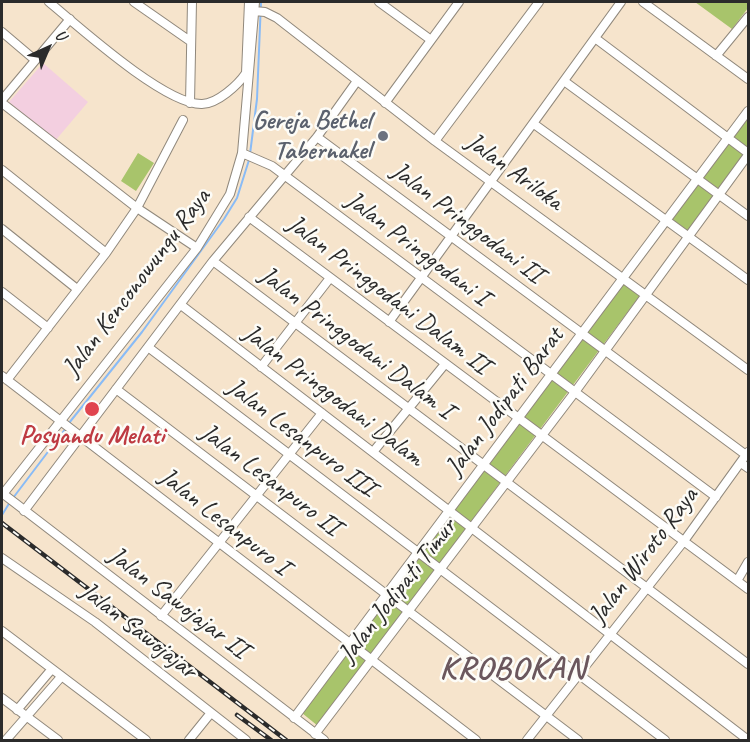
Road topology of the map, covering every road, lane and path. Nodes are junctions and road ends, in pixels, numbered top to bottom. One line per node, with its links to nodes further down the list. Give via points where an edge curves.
1 (50, 2): 14 (street)
2 (134, 2): 18 (street)
3 (192, 2): 18 (street)
4 (249, 2): 25 (street, via 246,73 218,98 204,104)
5 (255, 2): 12 (street, Jalan Kenconowungu Raya)
6 (379, 2): 17 (street)
7 (446, 2): 11 (street)
8 (539, 2): 32 (street)
9 (621, 2): 16 (street)
10 (643, 2): 19 (street)
11 (457, 5): 17 (street)
12 (259, 11): 22 (street, Jalan Ariloka, via 326,55); 33 (street, Jalan Kenconowungu Raya)
13 (748, 17): 19 (street)
14 (70, 19): 20 (street); 25 (street, via 126,67)
15 (2, 32): 20 (street)
16 (594, 38): 23 (street); 31 (street)
17 (431, 40): 26 (street)
18 (190, 41): 25 (street)
19 (716, 56): 21 (street)
20 (35, 60): 24 (street)
21 (748, 80)
22 (357, 81): 26 (street, Jalan Ariloka); 30 (street)
23 (564, 81): 29 (street); 37 (street)
24 (2, 101): 40 (street)
25 (190, 103)
26 (385, 103): 32 (street, Jalan Ariloka)
27 (748, 111): 31 (street, Jalan Jodipati Barat)
28 (183, 120): 40 (street)
29 (534, 124): 38 (street); 43 (street)
30 (317, 136): 36 (street); 46 (street, Jalan Pringgodani II)
31 (729, 138): 34 (street); 37 (street, Jalan Jodipati Barat)
32 (435, 141): 38 (street, Jalan Ariloka)
33 (244, 153): 36 (street, Jalan Pringgodani I); 47 (street, Jalan Kenconowungu Raya, via 230,194)
34 (748, 154): 39 (street, Jalan Jodipati Timur)
35 (2, 170): 48 (street)
36 (284, 176): 42 (street); 52 (street, Jalan Pringgodani I)
37 (698, 179): 39 (street); 43 (street, Jalan Jodipati Barat)
38 (490, 180): 46 (street); 51 (street, Jalan Ariloka)
39 (719, 194): 41 (street); 45 (street, Jalan Jodipati Timur)
40 (137, 208): 47 (street); 48 (street)
41 (748, 216)
42 (249, 217): 49 (street); 50 (street, Jalan Pringgodani Dalam II)
43 (667, 220): 45 (street); 51 (street, Jalan Jodipati Barat)
44 (2, 229): 54 (street)
45 (688, 236): 53 (street); 56 (street, Jalan Jodipati Timur)
46 (450, 237): 52 (street); 61 (street, Jalan Pringgodani II)
47 (196, 248): 74 (street, Jalan Kenconowungu Raya)
48 (106, 253): 54 (street)
49 (213, 261): 57 (street); 58 (street, Jalan Pringgodani Dalam I)
50 (330, 278): 58 (street); 59 (street, Jalan Pringgodani Dalam II)
51 (624, 278): 56 (street, Jalan Ariloka); 61 (street, Jalan Jodipati Barat)
52 (422, 280): 59 (street); 67 (street, Jalan Pringgodani I)
53 (748, 280)
54 (77, 289): 60 (street)
55 (2, 292): 60 (street)
56 (645, 293): 63 (street, Jalan Jodipati Timur); 66 (street, Jalan Ariloka)
57 (181, 305): 62 (street); 65 (street, Jalan Pringgodani Dalam)
58 (295, 322): 65 (street); 71 (street, Jalan Pringgodani Dalam I)
59 (388, 322): 64 (street, Jalan Pringgodani Dalam II)
60 (48, 327): 68 (street)
61 (581, 335): 63 (street, Jalan Pringgodani II); 67 (street, Jalan Jodipati Barat)
62 (148, 347): 69 (street); 78 (street, Jalan Lesanpuro III)
63 (604, 352): 70 (street, Jalan Jodipati Timur); 79 (street, Jalan Pringgodani II)
64 (445, 364): 71 (street); 73 (street, Jalan Pringgodani Dalam II)
65 (261, 367): 72 (street, Jalan Pringgodani Dalam)
66 (748, 370)
67 (552, 375): 70 (street, Jalan Pringgodani I); 73 (street, Jalan Jodipati Barat)
68 (4, 378): 74 (street, Jalan Lesanpuro I)
69 (117, 389): 76 (street); 85 (street, Jalan Lesanpuro II)
70 (575, 392): 75 (street, Jalan Jodipati Timur); 86 (street, Jalan Pringgodani I)
71 (406, 409): 77 (street); 81 (street, Jalan Pringgodani Dalam I)
72 (322, 412): 77 (street, Jalan Pringgodani Dalam); 78 (street)
73 (519, 419): 75 (street, Jalan Pringgodani Dalam II); 81 (street, Jalan Jodipati Barat)
74 (61, 422): 76 (street, Jalan Lesanpuro I); 84 (street, Jalan Kenconowungu Raya)
75 (542, 436): 83 (street, Jalan Jodipati Timur); 90 (street, Jalan Pringgodani Dalam II)
76 (80, 438): 87 (street); 91 (street, Jalan Lesanpuro I)
77 (373, 452): 88 (street, Jalan Pringgodani Dalam)
78 (289, 454): 85 (street); 92 (street, Jalan Lesanpuro III)
79 (748, 454): 80 (street, Jalan Wiroto Raya)
80 (741, 463): 82 (street); 86 (street, Jalan Wiroto Raya)
81 (484, 466): 83 (street, Jalan Pringgodani Dalam I); 88 (street, Jalan Jodipati Barat)
82 (748, 468)
83 (505, 481): 89 (street, Jalan Jodipati Timur); 97 (street, Jalan Pringgodani Dalam I)
84 (4, 495): 87 (street, Jalan Sawojajar II)
85 (255, 496): 91 (street); 99 (street, Jalan Lesanpuro II)
86 (716, 497): 90 (street, Jalan Wiroto Raya)
87 (24, 511): 101 (street, Jalan Sawojajar II)
88 (450, 511): 89 (street, Jalan Pringgodani Dalam); 92 (street, Jalan Jodipati Barat)
89 (472, 529): 95 (street, Jalan Jodipati Timur); 103 (street, Jalan Pringgodani Dalam)
90 (684, 541): 96 (street, Jalan Pringgodani Dalam II); 97 (street, Jalan Wiroto Raya)
91 (218, 545): 101 (street); 104 (street, Jalan Lesanpuro I)
92 (419, 553): 95 (street, Jalan Lesanpuro III); 99 (street, Jalan Jodipati Barat)
93 (2, 558): 114 (street, Jalan Sawojajar, via 95,622)
94 (748, 562): 96 (street)
95 (441, 570): 100 (street, Jalan Jodipati Timur); 108 (street, Jalan Lesanpuro III)
96 (737, 580): 98 (street, Jalan Pringgodani Dalam II)
97 (648, 587): 103 (street, Jalan Wiroto Raya); 106 (street, Jalan Pringgodani Dalam I)
98 (748, 589)
99 (387, 595): 100 (street, Jalan Lesanpuro II); 104 (street, Jalan Jodipati Barat)
100 (409, 611): 105 (street, Jalan Jodipati Timur); 117 (street, Jalan Lesanpuro II)
101 (161, 616): 116 (street, Jalan Sawojajar II)
102 (2, 631): 107 (street)
103 (610, 636): 108 (street, Jalan Wiroto Raya); 129 (street, Jalan Pringgodani Dalam)
104 (350, 646): 105 (street, Jalan Lesanpuro I); 116 (street, Jalan Jodipati Barat)
105 (370, 661): 118 (street, Jalan Jodipati Timur); 125 (street, Jalan Lesanpuro I)
106 (748, 664)
107 (51, 669): 109 (street); 110 (street)
108 (579, 675): 117 (street, Jalan Wiroto Raya); 128 (street, Jalan Lesanpuro III)
109 (62, 677): 112 (street); 121 (street)
110 (29, 695): 112 (street); 113 (street)
111 (2, 698): 113 (street)
112 (39, 703): 115 (street)
113 (17, 710): 115 (street)
114 (210, 714): 122 (street); 123 (street, Jalan Sawojajar)
115 (27, 716): 119 (street); 120 (street)
116 (294, 717): 118 (street, Jalan Sawojajar II)
117 (546, 717): 126 (street, Jalan Wiroto Raya); 127 (street, Jalan Lesanpuro II)
118 (315, 734): 124 (street, Jalan Sawojajar II)
119 (6, 741)
120 (58, 741)
121 (146, 741)
122 (189, 741)
123 (246, 741)
124 (324, 741)
125 (476, 741)
126 (527, 741)
127 (578, 741)
128 (665, 741)
129 (748, 741)

